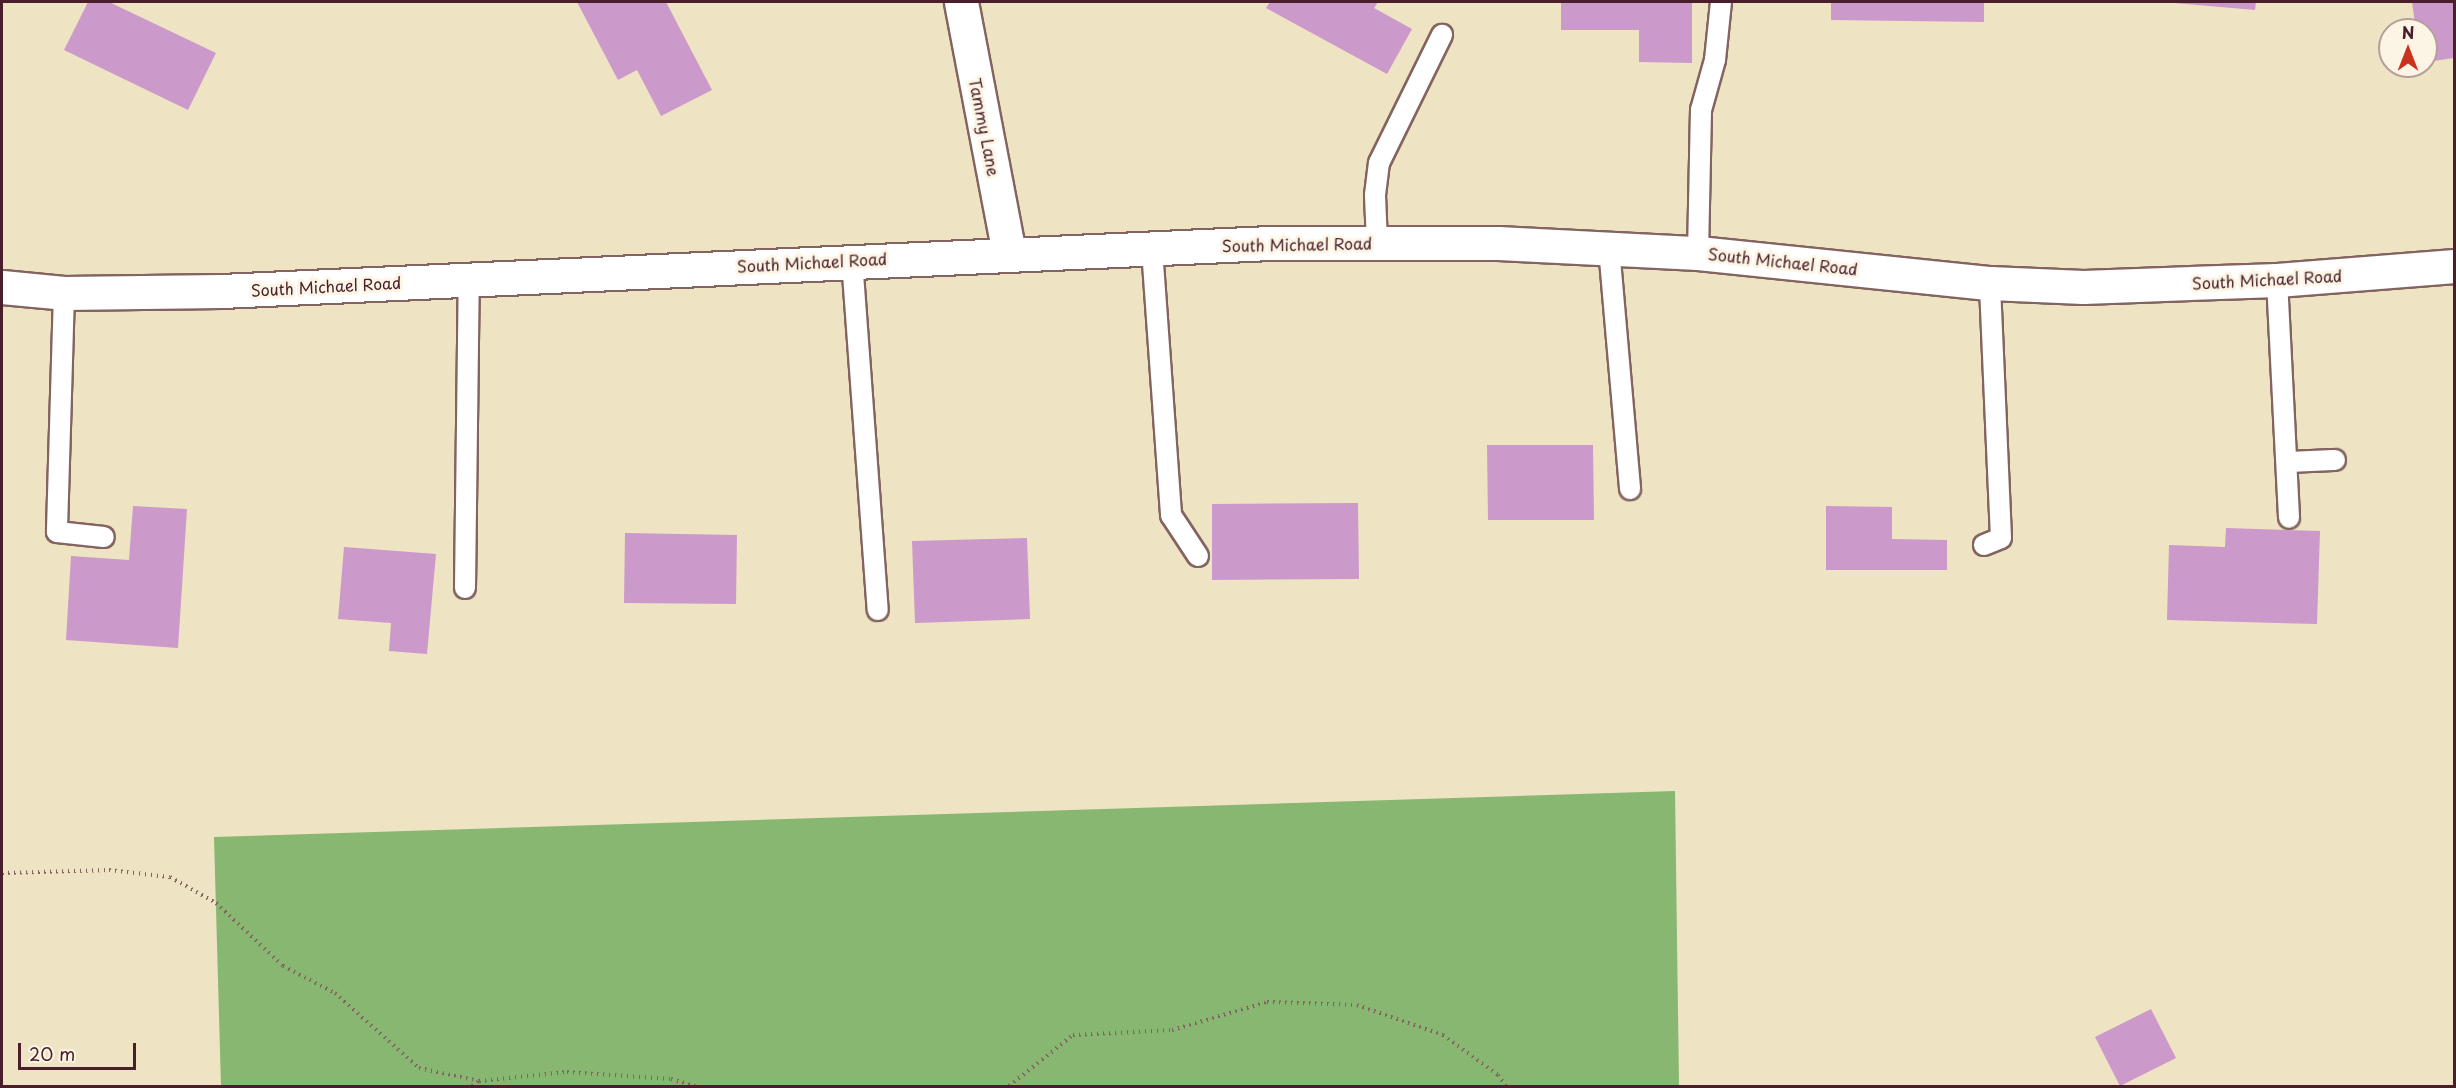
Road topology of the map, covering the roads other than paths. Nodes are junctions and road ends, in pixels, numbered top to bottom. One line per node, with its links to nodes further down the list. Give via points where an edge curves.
1 (961, 2): 7 (street, Tammy Lane)
2 (1721, 2): 8 (lane, via 1715,60 1701,110)
3 (1442, 35): 4 (lane, via 1379,163 1375,195)
4 (1377, 243): 5 (street, South Michael Road); 6 (street, South Michael Road)
5 (1609, 248): 8 (street, South Michael Road); 18 (lane)
6 (1152, 249): 7 (street, South Michael Road); 22 (lane, via 1171,515)
7 (1009, 253): 9 (street, South Michael Road)
8 (1698, 253): 13 (street, South Michael Road)
9 (852, 260): 11 (street, South Michael Road); 24 (lane)
10 (2454, 266): 12 (street, South Michael Road)
11 (469, 279): 15 (street, South Michael Road); 23 (lane)
12 (2277, 280): 13 (street, South Michael Road, via 2084,287); 17 (lane)
13 (1990, 284): 21 (lane, via 2001,538)
14 (2, 287): 15 (street, South Michael Road)
15 (64, 293): 20 (lane, via 57,532)
16 (2335, 460): 17 (lane)
17 (2287, 462): 19 (lane)
18 (1630, 489)
19 (2289, 518)
20 (104, 537)
21 (1984, 545)
22 (1198, 556)
23 (465, 588)
24 (878, 610)

